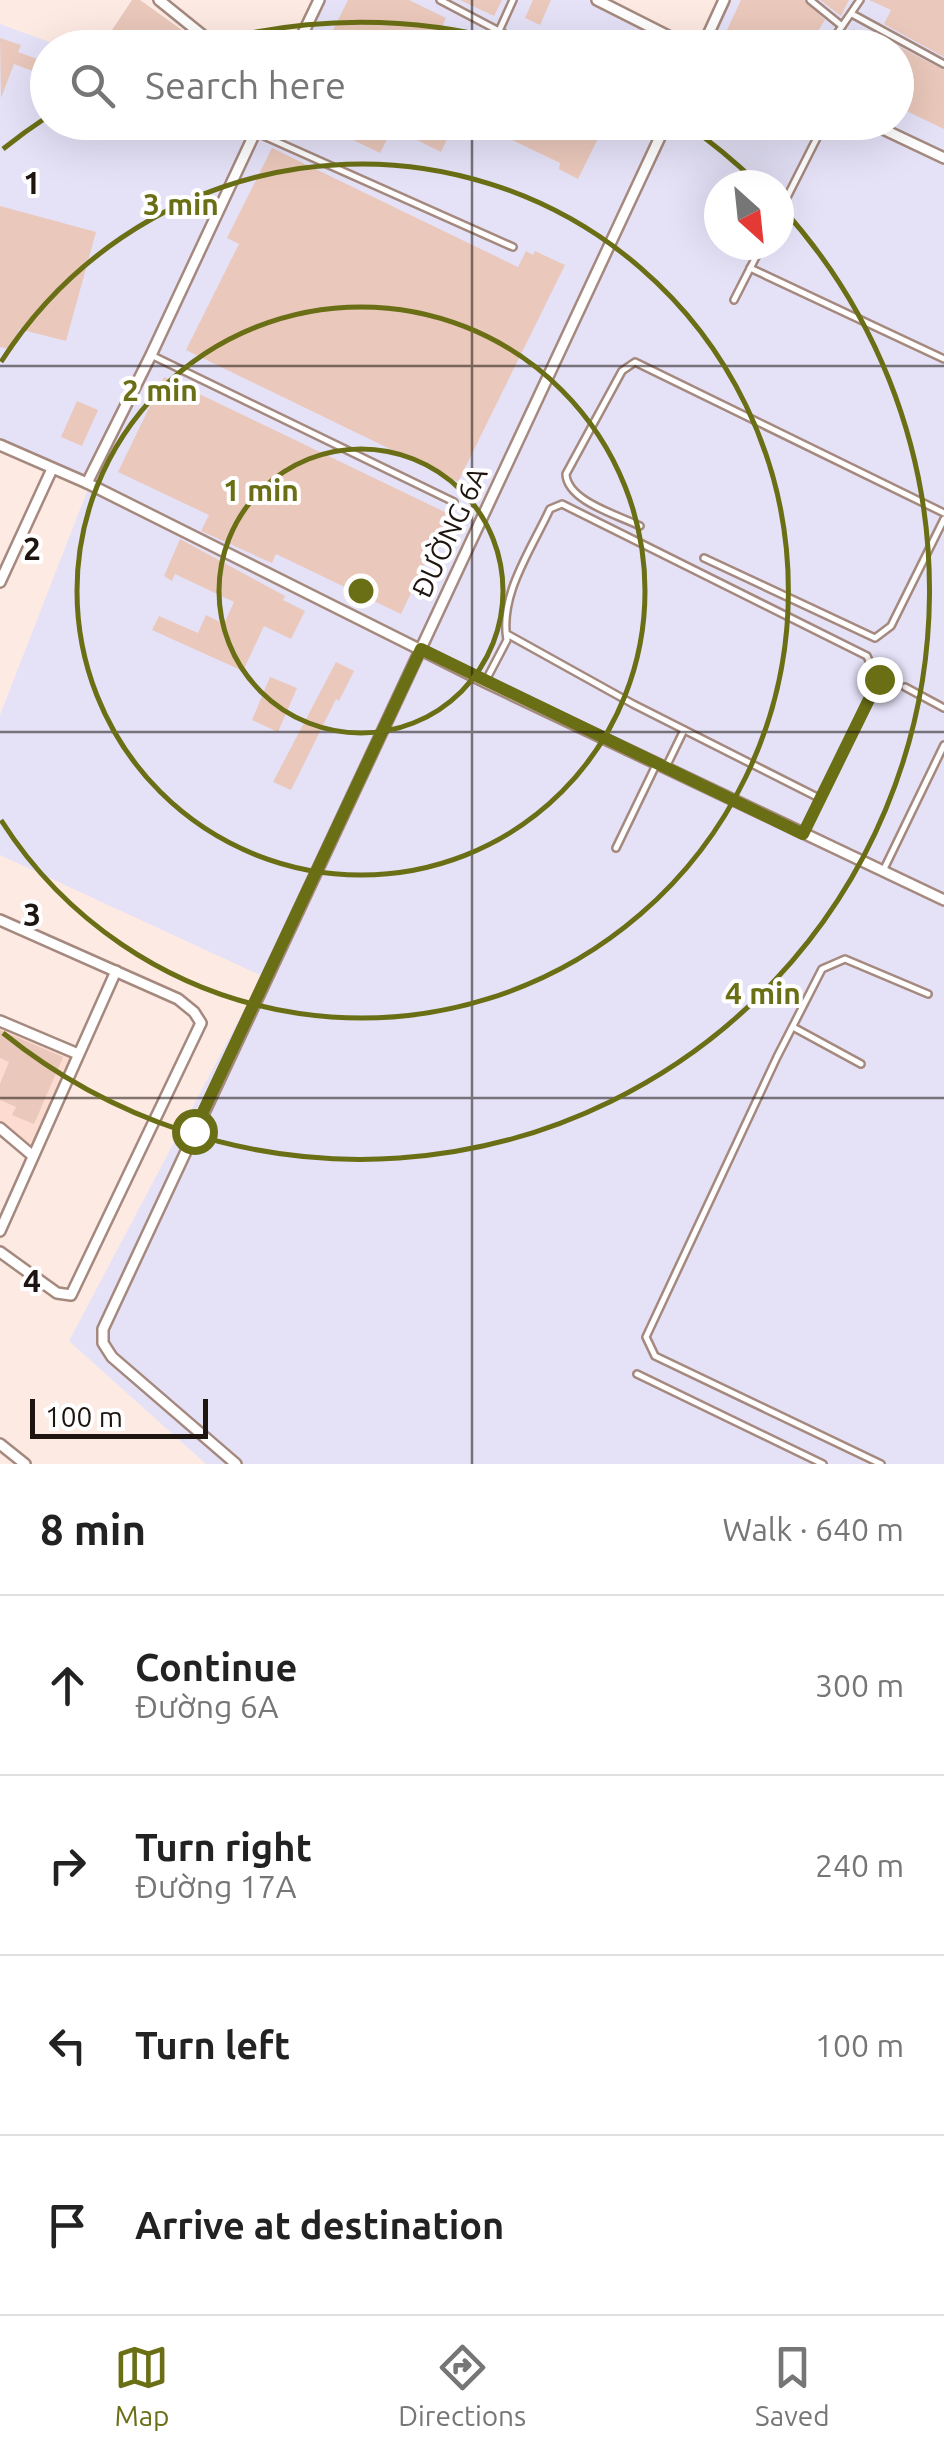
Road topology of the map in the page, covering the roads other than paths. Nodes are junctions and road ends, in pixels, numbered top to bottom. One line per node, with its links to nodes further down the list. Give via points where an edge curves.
1 (159, 0): 11 (street)
2 (318, 0): 12 (street)
3 (440, 0): 13 (lane)
4 (513, 0): 14 (lane)
5 (598, 0): 15 (street)
6 (724, 0): 16 (street)
7 (810, 0): 10 (lane)
8 (860, 0): 9 (lane)
9 (852, 14): 10 (lane); 18 (lane)
10 (842, 26): 17 (lane)
11 (196, 30)
12 (304, 30)
13 (497, 30)
14 (499, 30)
15 (657, 30)
16 (710, 30)
17 (839, 30)
18 (881, 30)
19 (914, 48): 20 (lane)
20 (944, 64)
21 (252, 140): 32 (street)
22 (285, 140): 28 (lane)
23 (658, 140): 44 (street, ĐƯỜNG 6A)
24 (816, 140): 27 (lane)
25 (906, 140): 26 (street)
26 (944, 158)
27 (794, 183)
28 (513, 248)
29 (754, 260): 30 (lane)
30 (750, 268): 31 (lane); 33 (lane)
31 (734, 300)
32 (151, 355): 36 (street); 37 (lane)
33 (944, 358)
34 (0, 445): 35 (street)
35 (52, 468): 36 (street); 41 (street)
36 (87, 483): 44 (street)
37 (454, 502)
38 (944, 516): 39 (lane, via 635,362 622,370 566,474 582,498); 40 (lane, via 892,626 875,638)
39 (640, 526)
40 (704, 558)
41 (3, 563): 42 (street)
42 (0, 582)
43 (507, 634): 45 (lane); 48 (lane); 51 (lane, via 507,601 550,509 562,504 867,656 878,683)
44 (421, 649): 45 (street); 70 (street, ĐƯỜNG 6A, via 102,1329 112,1357)
45 (485, 682): 50 (street)
46 (905, 687): 47 (lane)
47 (944, 708)
48 (684, 730): 50 (lane); 51 (lane)
49 (944, 745): 54 (lane)
50 (662, 765): 52 (street); 53 (lane)
51 (820, 799): 52 (lane)
52 (803, 834): 54 (street)
53 (616, 848)
54 (883, 871): 55 (street)
55 (944, 900)
56 (0, 920): 57 (street)
57 (116, 971): 61 (street); 66 (street, via 178,999 201,1023 71,1295 57,1293)
58 (928, 994): 60 (lane, via 845,959 822,969)
59 (0, 1021): 61 (street)
60 (793, 1027): 62 (lane); 72 (lane, via 647,1343 655,1356)
61 (78, 1054): 64 (street)
62 (861, 1064)
63 (0, 1128): 64 (street)
64 (33, 1156): 65 (street)
65 (0, 1231)
66 (0, 1252)
67 (637, 1374): 71 (lane)
68 (0, 1444): 69 (street)
69 (25, 1464)
70 (236, 1464)
71 (823, 1464)
72 (881, 1464)

